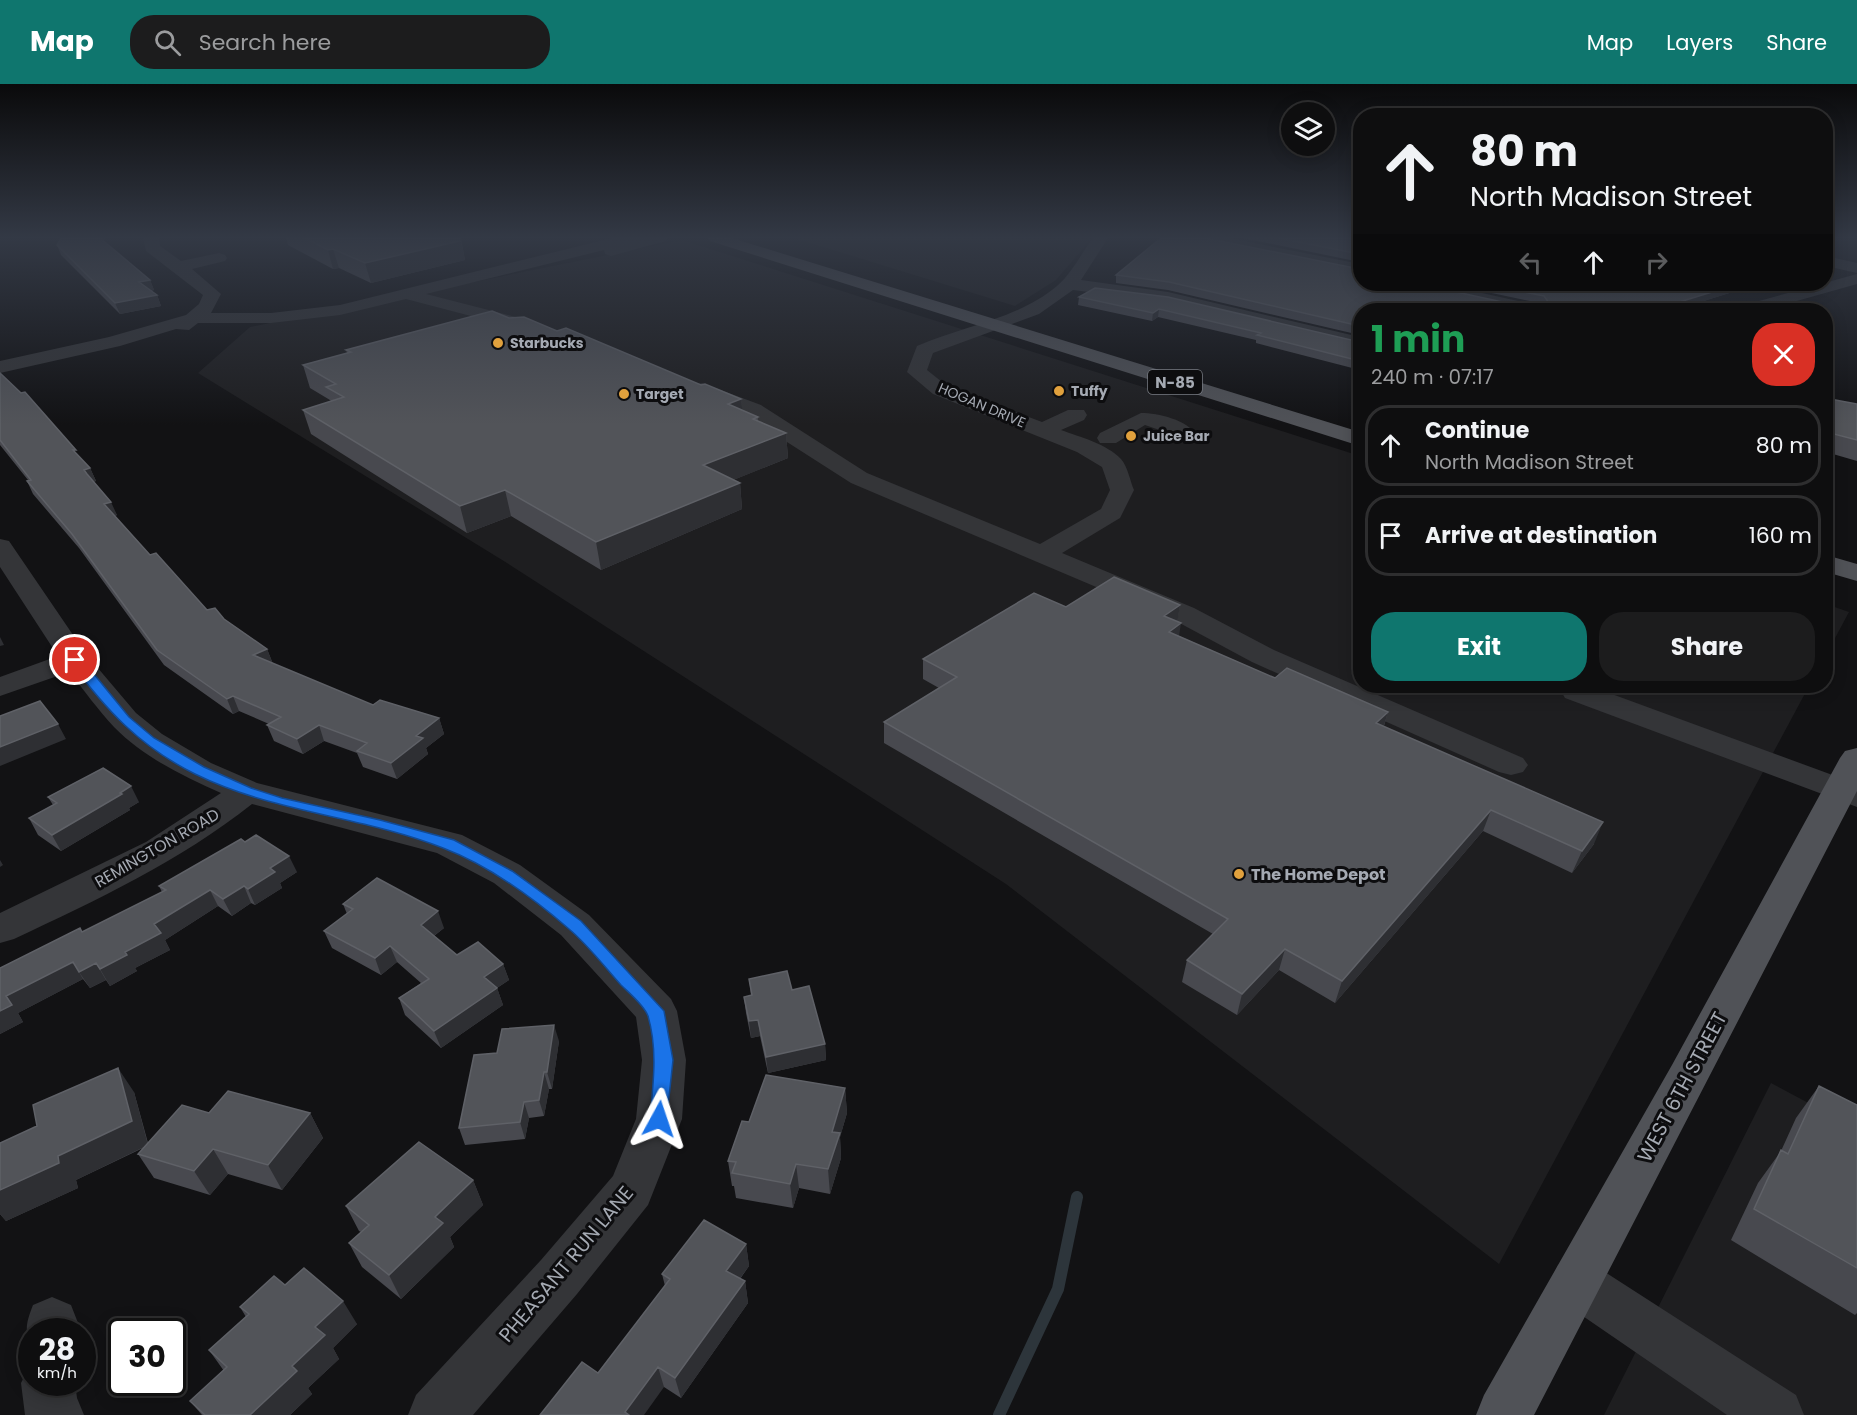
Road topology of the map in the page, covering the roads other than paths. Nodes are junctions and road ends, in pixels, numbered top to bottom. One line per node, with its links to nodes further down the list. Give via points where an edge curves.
1 (210, 300): 8 (street)
2 (379, 300): 8 (street, via 306,316)
3 (427, 300): 11 (street)
4 (913, 300): 10 (main road, N-85)
5 (954, 300): 9 (main road, N-85)
6 (1049, 300): 9 (street, HOGAN DRIVE)
7 (1179, 300): 12 (street)
8 (194, 318): 13 (street, via 113,342); 14 (street, via 169,333 140,343)
9 (1012, 318): 10 (street, HOGAN DRIVE); 17 (main road, N-85)
10 (989, 324): 18 (street, HOGAN DRIVE, via 924,350 917,372 940,390); 20 (main road, N-85)
11 (537, 328)
12 (1353, 341)
13 (0, 367)
14 (0, 377)
15 (683, 381): 23 (street, via 753,410 859,478)
16 (1076, 415): 18 (street)
17 (1353, 420)
18 (1043, 430): 23 (street, HOGAN DRIVE, via 1112,463 1122,490 1111,513)
19 (1185, 435): 21 (street, via 1183,430 1141,419)
20 (1353, 437)
21 (1108, 438)
22 (0, 547): 28 (street, PHEASANT RUN LANE)
23 (1041, 554): 31 (street, via 1184,614 1263,656)
24 (1833, 565): 25 (main road)
25 (1857, 573)
26 (1833, 580): 27 (main road)
27 (1857, 587)
28 (75, 660): 29 (street); 33 (street, PHEASANT RUN LANE, via 124,720 150,741 199,770)
29 (0, 687)
30 (1582, 693): 32 (street)
31 (1511, 765)
32 (1851, 781): 35 (main road, WEST 6TH STREET)
33 (246, 791): 34 (street, REMINGTON ROAD, via 202,825 120,873); 38 (street, PHEASANT RUN LANE, via 449,844 507,874 575,925 656,1011 664,1060 659,1119 631,1190)
34 (0, 929)
35 (1576, 1282): 39 (main road, WEST 6TH STREET); 40 (street)
36 (49, 1396): 37 (street)
37 (56, 1415)
38 (436, 1415)
39 (1504, 1415)
40 (1776, 1415)

